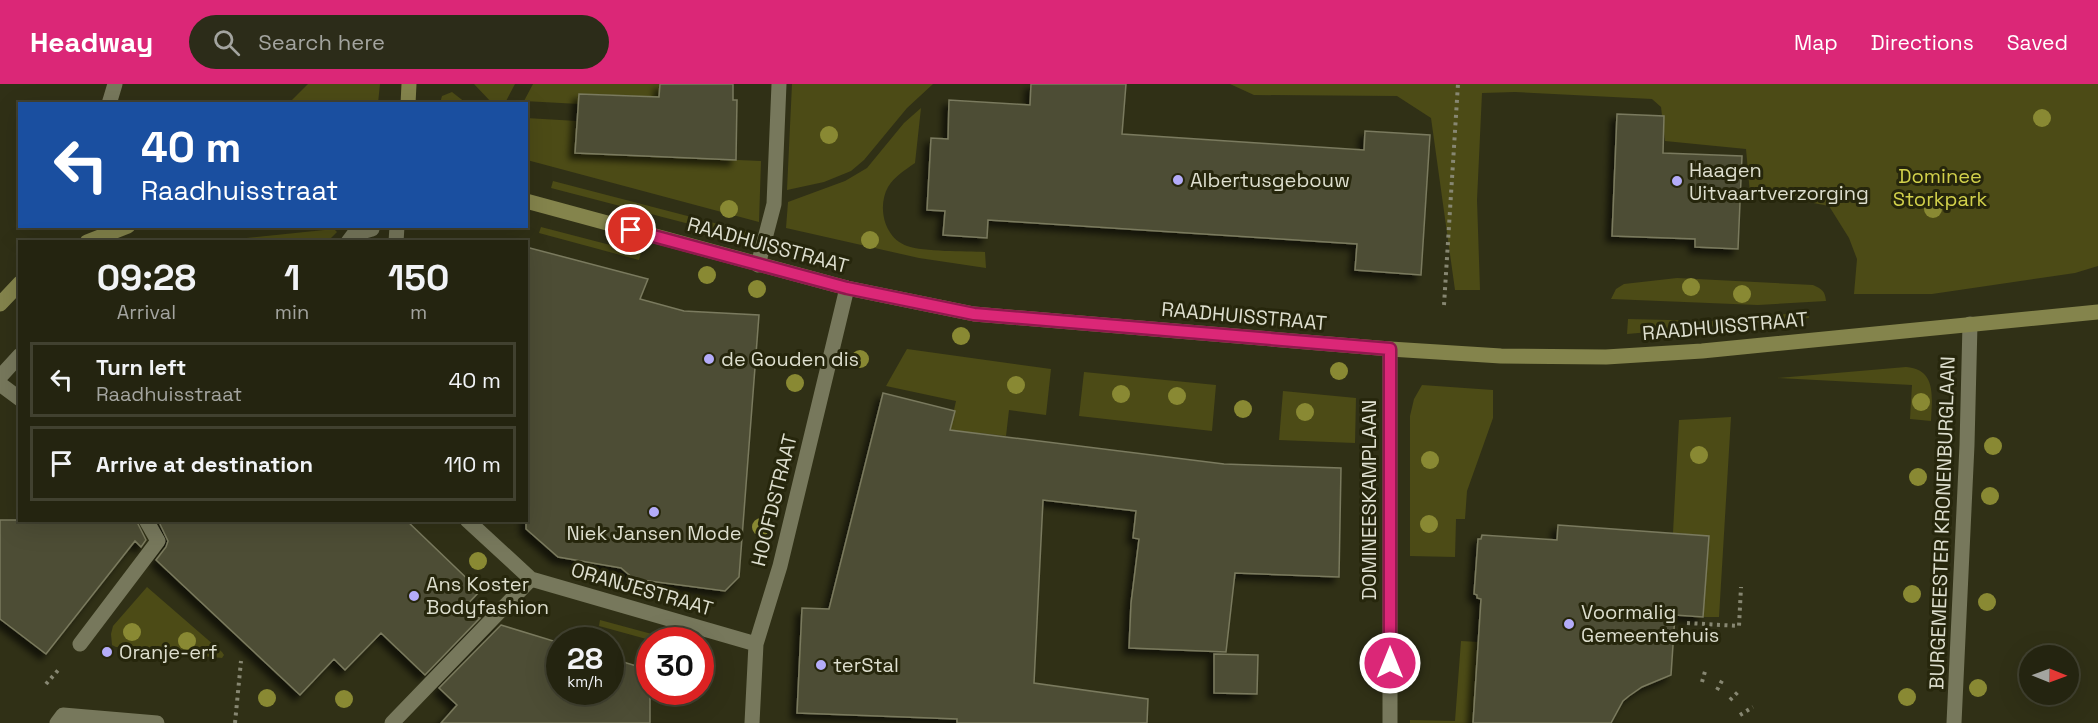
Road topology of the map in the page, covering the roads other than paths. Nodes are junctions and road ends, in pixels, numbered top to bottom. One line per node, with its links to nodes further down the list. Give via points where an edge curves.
1 (115, 84): 4 (street)
2 (409, 84): 5 (street)
3 (779, 84): 11 (street, via 774,204)
4 (110, 102)
5 (408, 102)
6 (528, 202): 11 (street, RAADHUISSTRAAT)
7 (123, 228): 9 (street)
8 (372, 229): 10 (street, via 354,234)
9 (92, 240)
10 (350, 240)
11 (758, 265): 13 (street, RAADHUISSTRAAT)
12 (18, 285): 14 (street)
13 (847, 288): 17 (street, RAADHUISSTRAAT, via 974,314); 26 (street, HOOFDSTRAAT, via 780,566)
14 (0, 304)
15 (2098, 312): 16 (street, RAADHUISSTRAAT)
16 (1970, 324): 17 (street, RAADHUISSTRAAT, via 1606,357); 32 (street, BURGEMEESTER KRONENBURGLAAN)
17 (1390, 349): 31 (street, DOMINEESKAMPLAAN)
18 (18, 357): 19 (street)
19 (0, 377)
20 (0, 384): 21 (street)
21 (18, 398)
22 (147, 522): 25 (street, via 158,541)
23 (469, 522): 24 (street, ORANJESTRAAT)
24 (531, 579): 26 (street, ORANJESTRAAT); 29 (street)
25 (80, 644)
26 (756, 644): 30 (street, HOOFDSTRAAT)
27 (57, 723): 28 (street, via 63,715)
28 (157, 723)
29 (393, 723)
30 (752, 723)
31 (1390, 723)
32 (1954, 723)

